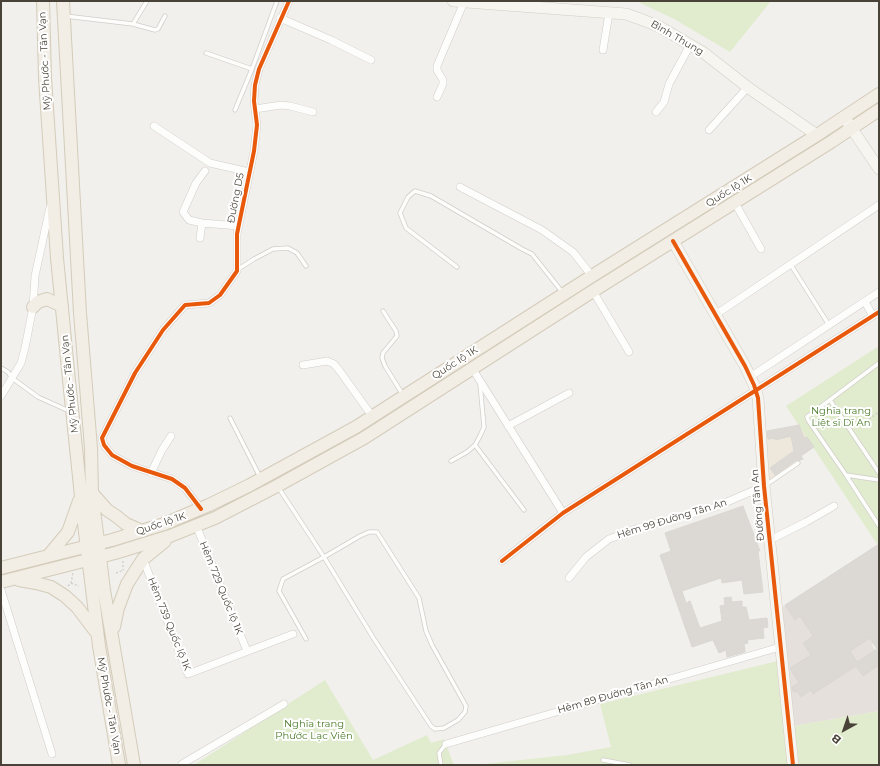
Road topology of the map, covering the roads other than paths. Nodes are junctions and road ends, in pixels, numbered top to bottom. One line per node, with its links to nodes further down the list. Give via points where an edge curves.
1 (43, 1): 36 (main road, Mỹ Phước - Tân Vạn, via 45,78)
2 (63, 1): 9 (main road, Mỹ Phước - Tân Vạn)
3 (147, 1): 12 (lane)
4 (277, 1): 17 (lane)
5 (289, 1): 11 (street, Đường D5)
6 (458, 2): 7 (street, Bình Thung); 20 (street, via 437,66 443,80)
7 (528, 4): 8 (street, Bình Thung)
8 (609, 13): 13 (street, Bình Thung, via 626,14 643,20); 14 (street)
9 (64, 16): 12 (lane); 76 (main road, Mỹ Phước - Tân Vạn, via 80,313)
10 (165, 16): 12 (lane, via 155,30)
11 (280, 18): 16 (street); 21 (street, Đường D5, via 259,69 255,85)
12 (133, 24)
13 (690, 45): 18 (street, Bình Thung); 25 (street, via 669,84 664,102)
14 (603, 50)
15 (206, 53): 17 (lane)
16 (371, 60)
17 (252, 69): 22 (lane)
18 (748, 87): 29 (street); 30 (street, Bình Thung)
19 (879, 94): 26 (main road, Quốc lộ 1K)
20 (437, 97)
21 (255, 109): 24 (street, via 281,105); 34 (street, Đường D5, via 257,125)
22 (235, 110)
23 (879, 110): 28 (main road, Quốc lộ 1K)
24 (313, 112)
25 (656, 112)
26 (844, 117): 28 (street); 30 (main road, Quốc lộ 1K)
27 (154, 126): 34 (street, via 210,163)
28 (851, 128): 31 (main road, Quốc lộ 1K); 32 (street)
29 (709, 130)
30 (817, 135): 31 (main road); 41 (main road, Quốc lộ 1K)
31 (831, 142): 37 (main road, Quốc lộ 1K)
32 (879, 169)
33 (205, 171): 39 (street, via 196,183 183,212 188,220)
34 (250, 172): 40 (street, Đường D5)
35 (460, 187): 49 (street, via 542,230 573,252)
36 (53, 193): 54 (main road, Mỹ Phước - Tân Vạn); 55 (street, via 36,276)
37 (735, 203): 43 (main road, Quốc lộ 1K); 44 (street)
38 (879, 205): 45 (street)
39 (202, 223): 40 (street); 42 (street)
40 (239, 226): 48 (street, Đường D5)
41 (667, 229): 43 (main road); 49 (main road, Quốc lộ 1K)
42 (200, 238)
43 (673, 241): 50 (main road, Quốc lộ 1K); 58 (street, Đường Tân An)
44 (761, 249)
45 (790, 264): 58 (street); 59 (lane)
46 (306, 266): 48 (lane, via 297,254 288,248 273,249)
47 (457, 267): 52 (lane, via 406,228 400,213 414,191 431,196 532,254)
48 (236, 271): 79 (street, Đường D5, via 220,295 209,302 185,305 163,330 135,373)
49 (592, 276): 52 (main road, Quốc lộ 1K)
50 (593, 291): 60 (street); 64 (main road, Quốc lộ 1K)
51 (879, 292): 53 (street)
52 (564, 294): 71 (main road, Quốc lộ 1K)
53 (865, 302): 57 (street); 59 (street)
54 (62, 306): 55 (main road, via 47,299); 73 (main road, Mỹ Phước - Tân Vạn)
55 (33, 307): 65 (street, via 21,363)
56 (383, 311): 71 (lane, via 396,331 396,336 382,358)
57 (876, 314): 68 (street)
58 (715, 315): 66 (street, Đường Tân An)
59 (829, 325): 66 (street)
60 (629, 352)
61 (879, 363): 72 (lane)
62 (303, 365): 74 (street, via 327,361 334,364)
63 (1, 368): 65 (lane)
64 (472, 368): 67 (street); 88 (main road, Quốc lộ 1K, via 364,438)
65 (12, 378): 70 (street); 73 (lane, via 38,397)
66 (750, 378): 68 (street, Đường Tân An)
67 (480, 381): 77 (street); 80 (lane, via 484,428)
68 (756, 391): 89 (street, Đường Tân An, via 760,412); 94 (street)
69 (569, 393): 77 (street)
70 (1, 396)
71 (404, 396): 74 (main road, Quốc lộ 1K)
72 (830, 400): 84 (lane); 85 (lane, via 809,415 808,420)
73 (72, 412): 90 (main road, Mỹ Phước - Tân Vạn)
74 (372, 416): 86 (main road, Quốc lộ 1K)
75 (230, 418): 86 (lane)
76 (89, 426): 79 (street); 90 (main road, Mỹ Phước - Tân Vạn)
77 (508, 426): 94 (street)
78 (171, 436): 83 (street)
79 (102, 438): 83 (street, via 112,455 132,466)
80 (475, 445): 81 (lane); 93 (lane)
81 (450, 461)
82 (798, 463): 89 (lane)
83 (151, 472): 92 (street, via 172,479 184,488)
84 (879, 473)
85 (846, 475): 87 (lane); 96 (lane)
86 (261, 479): 92 (main road, Quốc lộ 1K)
87 (879, 480)
88 (278, 486): 95 (main road, Quốc lộ 1K); 102 (lane)
89 (764, 486): 99 (street, Đường Tân An); 107 (street, Hẻm 99 Đường Tân An, via 713,508 638,528 609,539 586,557)
90 (87, 494): 97 (main road, via 126,524); 100 (main road, Mỹ Phước - Tân Vạn); 101 (main road, via 68,532)
91 (834, 506): 99 (street)
92 (201, 509): 97 (main road, Quốc lộ 1K)
93 (524, 510)
94 (563, 513): 105 (street)
95 (196, 525): 98 (main road, Quốc lộ 1K); 116 (street, Hẻm 729 Quốc lộ 1K)
96 (879, 526)
97 (142, 531): 100 (main road, Quốc lộ 1K)
98 (170, 536): 103 (main road, Quốc lộ 1K); 104 (main road)
99 (770, 540): 115 (street, Đường Tân An)
100 (93, 545): 101 (main road, Quốc lộ 1K); 103 (main road, Mỹ Phước - Tân Vạn)
101 (48, 556): 106 (main road, Quốc lộ 1K)
102 (324, 557): 102 (lane, via 431,726 436,729 444,728 458,720 466,712 466,706 432,645 426,631 419,598 377,532 369,532); 114 (lane, via 283,579 279,591)
103 (94, 558): 108 (main road, Quốc lộ 1K); 111 (main road, Mỹ Phước - Tân Vạn, via 104,590); 113 (main road, Mỹ Phước - Tân Vạn)
104 (143, 559): 111 (main road, via 122,596); 116 (street, Hẻm 739 Quốc lộ 1K, via 188,674)
105 (502, 561)
106 (1, 568)
107 (569, 578)
108 (14, 579): 109 (main road, Quốc lộ 1K); 113 (main road, via 36,583 65,596 77,607)
109 (1, 582)
110 (1, 590): 119 (street)
111 (112, 634): 122 (main road, Mỹ Phước - Tân Vạn)
112 (293, 634): 116 (street, Hẻm 739 Quốc lộ 1K)
113 (97, 635): 121 (main road, Mỹ Phước - Tân Vạn)
114 (306, 638)
115 (780, 647): 118 (street, Hẻm 89 Đường Tân An); 126 (street, Đường Tân An)
116 (247, 651)
117 (284, 704): 123 (street)
118 (446, 744): 124 (lane, via 439,752)
119 (52, 754)
120 (603, 760): 125 (lane)
121 (119, 765)
122 (134, 765)
123 (181, 765)
124 (441, 765)
125 (630, 765)
126 (793, 765)

